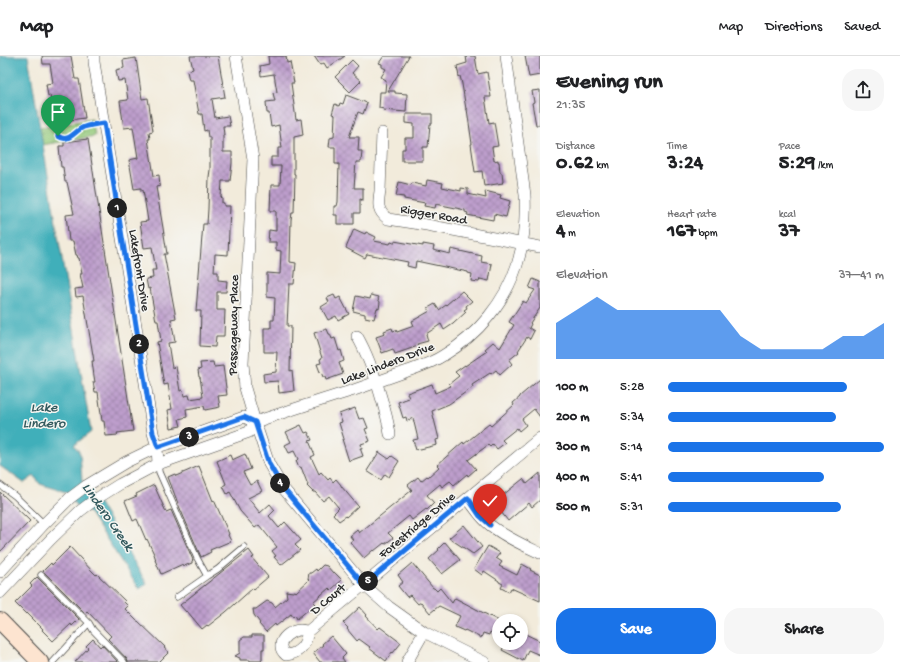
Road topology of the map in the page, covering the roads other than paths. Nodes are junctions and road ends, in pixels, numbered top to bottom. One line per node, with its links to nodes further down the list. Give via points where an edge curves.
1 (94, 56): 12 (street, Lakefront Drive, via 153,433)
2 (236, 56): 9 (street, Passageway Place, via 253,159 243,363 246,388)
3 (506, 56): 5 (street, Lake Lindero Drive, via 525,195 526,213)
4 (382, 133): 5 (street, Rigger Road, via 379,209 388,219)
5 (522, 244): 6 (street, Rigger Road); 8 (street, Lake Lindero Drive, via 518,264 506,291 477,329 443,356)
6 (540, 248)
7 (357, 336): 8 (street, via 366,351)
8 (376, 382): 9 (street, Lake Lindero Drive); 10 (street)
9 (255, 422): 12 (street, Lake Lindero Drive, via 244,417); 13 (street, Lake Lindero Drive, via 249,432); 23 (street, Passageway Place, via 269,464 283,488)
10 (390, 434)
11 (540, 438): 15 (street, Forestridge Drive)
12 (158, 447): 13 (street, Lakefront Drive); 16 (street, Lake Lindero Drive, via 126,462 86,486)
13 (158, 464): 21 (lane, via 159,472); 22 (street, Lake Lindero Drive, via 96,499 80,511)
14 (0, 485): 16 (lane)
15 (468, 498): 18 (street, via 480,516 490,525); 23 (street, Forestridge Drive)
16 (44, 524): 19 (street, Lake Lindero Drive)
17 (244, 547): 21 (lane)
18 (540, 553)
19 (1, 570): 22 (street)
20 (41, 575): 27 (lane)
21 (207, 576): 25 (lane)
22 (13, 579): 24 (street, Lake Lindero Drive)
23 (364, 585): 28 (street, D Court); 29 (street, Passageway Place)
24 (0, 593)
25 (177, 597)
26 (0, 621): 30 (street)
27 (89, 623): 31 (lane); 32 (lane, via 92,630)
28 (307, 632)
29 (424, 632): 33 (street); 34 (street, Passageway Place)
30 (40, 662)
31 (53, 662)
32 (124, 662)
33 (407, 662)
34 (484, 662)

